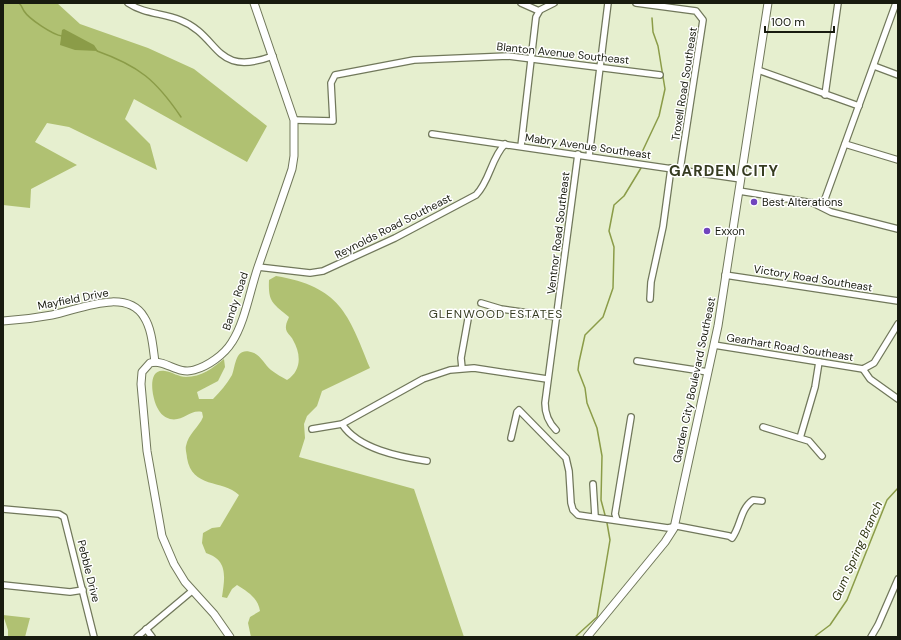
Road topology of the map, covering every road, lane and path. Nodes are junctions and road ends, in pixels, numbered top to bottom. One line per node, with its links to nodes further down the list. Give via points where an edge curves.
1 (128, 3): 11 (street, via 141,10 180,20 192,26 226,58 252,62)
2 (254, 3): 11 (street, Bandy Road)
3 (521, 3): 10 (street)
4 (554, 3): 10 (street)
5 (608, 3): 13 (street)
6 (636, 3): 29 (street, Troxell Road Southeast, via 690,9 699,13 704,24)
7 (768, 3): 15 (street, Garden City Boulevard Southeast)
8 (838, 3): 18 (street)
9 (896, 3): 14 (street)
10 (539, 11): 12 (street, via 536,17)
11 (273, 56): 20 (street, Bandy Road)
12 (532, 59): 13 (street, Blanton Avenue Southeast); 20 (street, Blanton Avenue Southeast, via 508,56 414,60 339,73 331,80 333,121); 24 (street)
13 (600, 66): 16 (street, Blanton Avenue Southeast); 26 (street)
14 (874, 66): 17 (street); 19 (street)
15 (758, 70): 18 (street); 30 (street, Garden City Boulevard Southeast)
16 (660, 75)
17 (898, 75)
18 (825, 95): 19 (street)
19 (859, 106): 23 (street)
20 (294, 120): 34 (street, Bandy Road, via 292,169)
21 (432, 134): 22 (street, Mabry Avenue Southeast)
22 (505, 144): 24 (street, Mabry Avenue Southeast); 34 (street, Reynolds Road Southeast, via 476,196 388,241 316,273)
23 (845, 144): 27 (street); 32 (street)
24 (521, 146): 25 (street, Mabry Avenue Southeast)
25 (578, 154): 26 (street, Mabry Avenue Southeast); 39 (street, Ventnor Road Southeast)
26 (589, 156): 28 (street, Mabry Avenue Southeast)
27 (898, 160)
28 (671, 168): 29 (street, Mabry Avenue Southeast); 36 (street)
29 (680, 170): 30 (street, Mabry Avenue Southeast)
30 (741, 179): 31 (street, Garden City Boulevard Southeast)
31 (738, 191): 32 (street, via 781,197); 35 (street, Garden City Boulevard Southeast)
32 (822, 207): 33 (street, via 831,212)
33 (898, 228)
34 (258, 267): 45 (street, Bandy Road, via 236,336 223,353 203,367 188,372)
35 (725, 275): 37 (street, Victory Road Southeast); 43 (street, Garden City Boulevard Southeast)
36 (650, 299)
37 (898, 301)
38 (481, 303): 39 (street, via 501,309)
39 (557, 317): 50 (street, Ventnor Road Southeast)
40 (468, 319): 47 (street)
41 (3, 321): 45 (street, Mayfield Drive, via 40,318 104,302 126,304 137,309 144,317)
42 (898, 324): 48 (street, via 874,364)
43 (714, 345): 46 (street, Gearhart Road Southeast); 49 (street, Garden City Boulevard Southeast)
44 (637, 361): 49 (street)
45 (155, 362): 70 (street, via 144,368 141,384 156,513 168,551)
46 (819, 362): 48 (street, Gearhart Road Southeast); 58 (street, via 815,387)
47 (462, 368): 50 (street, via 494,370); 53 (street, via 423,379)
48 (863, 369): 51 (street, Gearhart Road Southeast, via 870,379)
49 (708, 372): 66 (street, Garden City Boulevard Southeast)
50 (548, 379): 56 (street, Ventnor Road Southeast, via 545,409)
51 (898, 399)
52 (631, 417): 65 (street, via 615,514)
53 (342, 424): 55 (street); 60 (street, via 354,438 366,445)
54 (763, 427): 58 (street)
55 (312, 429)
56 (556, 430)
57 (511, 438): 64 (street, via 519,410 566,458 570,471 573,510 578,515)
58 (800, 438): 59 (street, via 814,445)
59 (822, 456)
60 (427, 461)
61 (593, 484): 64 (street)
62 (762, 501): 66 (street, via 753,500 746,507 737,532 732,538 677,526)
63 (3, 509): 69 (street, Pebble Drive, via 59,514 66,520)
64 (595, 516): 65 (street)
65 (617, 520): 66 (street)
66 (674, 528): 76 (street, Garden City Boulevard Southeast, via 666,542)
67 (898, 581): 77 (street)
68 (3, 585): 69 (street, via 70,592)
69 (83, 590): 72 (street, Pebble Drive)
70 (192, 591): 71 (street); 75 (street, via 214,614)
71 (146, 629): 73 (street); 74 (street)
72 (94, 637)
73 (137, 637)
74 (152, 637)
75 (230, 637)
76 (587, 637)
77 (871, 637)

